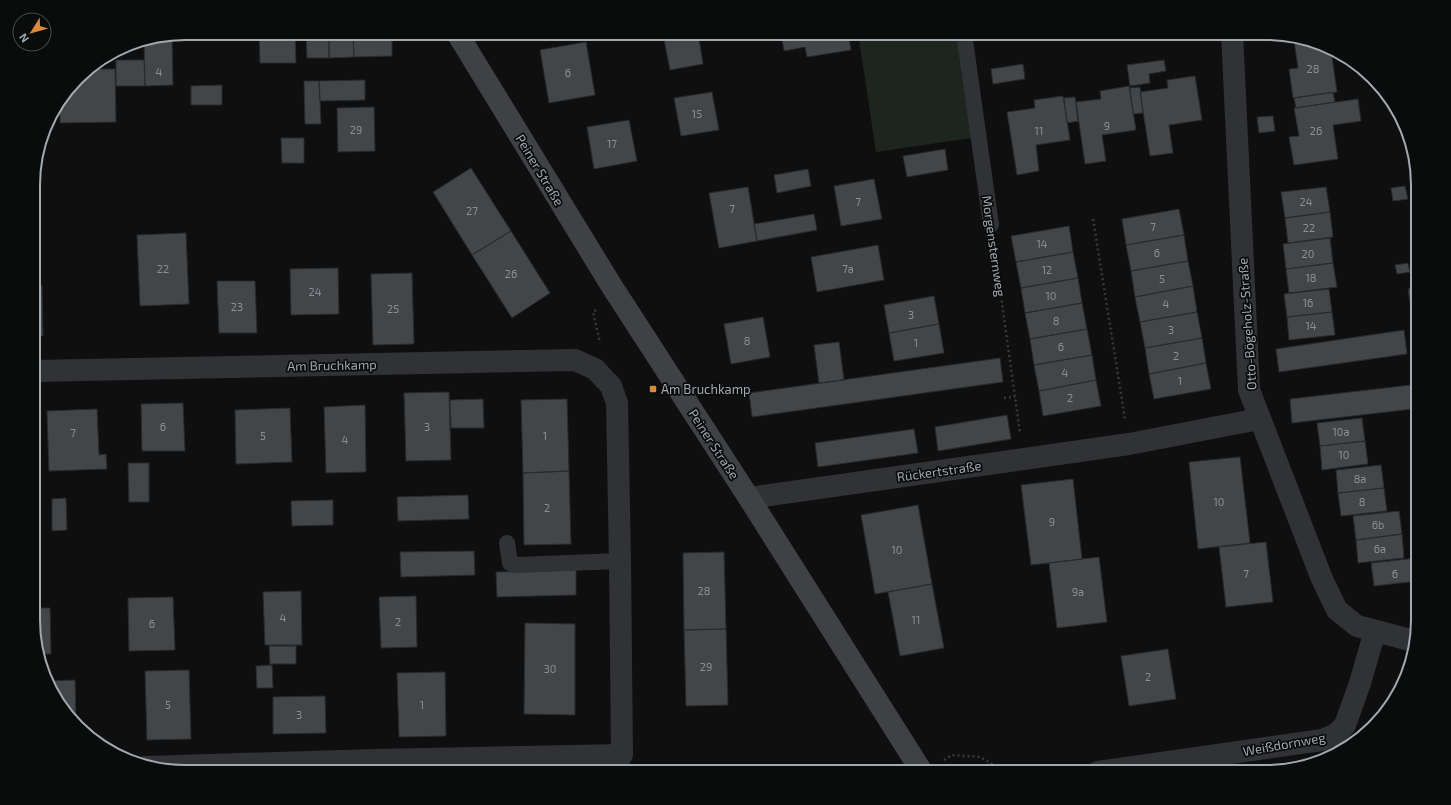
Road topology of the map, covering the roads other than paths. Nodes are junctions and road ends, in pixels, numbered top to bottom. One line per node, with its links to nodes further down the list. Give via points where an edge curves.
1 (461, 40): 7 (main road, Peiner Straße, via 618,296)
2 (965, 40): 4 (lane, Morgensternweg)
3 (1232, 40): 6 (street, Otto-Bögeholz-Straße, via 1249,390)
4 (991, 225)
5 (40, 372): 9 (street, Am Bruchkamp, via 575,360 595,369 611,386 617,403)
6 (1259, 420): 7 (street, Rückertstraße, via 1129,444); 10 (street, Otto-Bögeholz-Straße, via 1322,579 1337,610 1357,626)
7 (749, 498): 13 (main road, Peiner Straße)
8 (507, 543): 9 (lane, via 510,563 515,565)
9 (620, 561): 12 (street, Am Bruchkamp, via 622,755)
10 (1375, 631): 11 (street, Otto-Bögeholz-Straße); 14 (street, Weißdornweg, via 1345,724 1336,734 1322,740)
11 (1410, 640)
12 (397, 765)
13 (930, 765)
14 (1147, 765)

